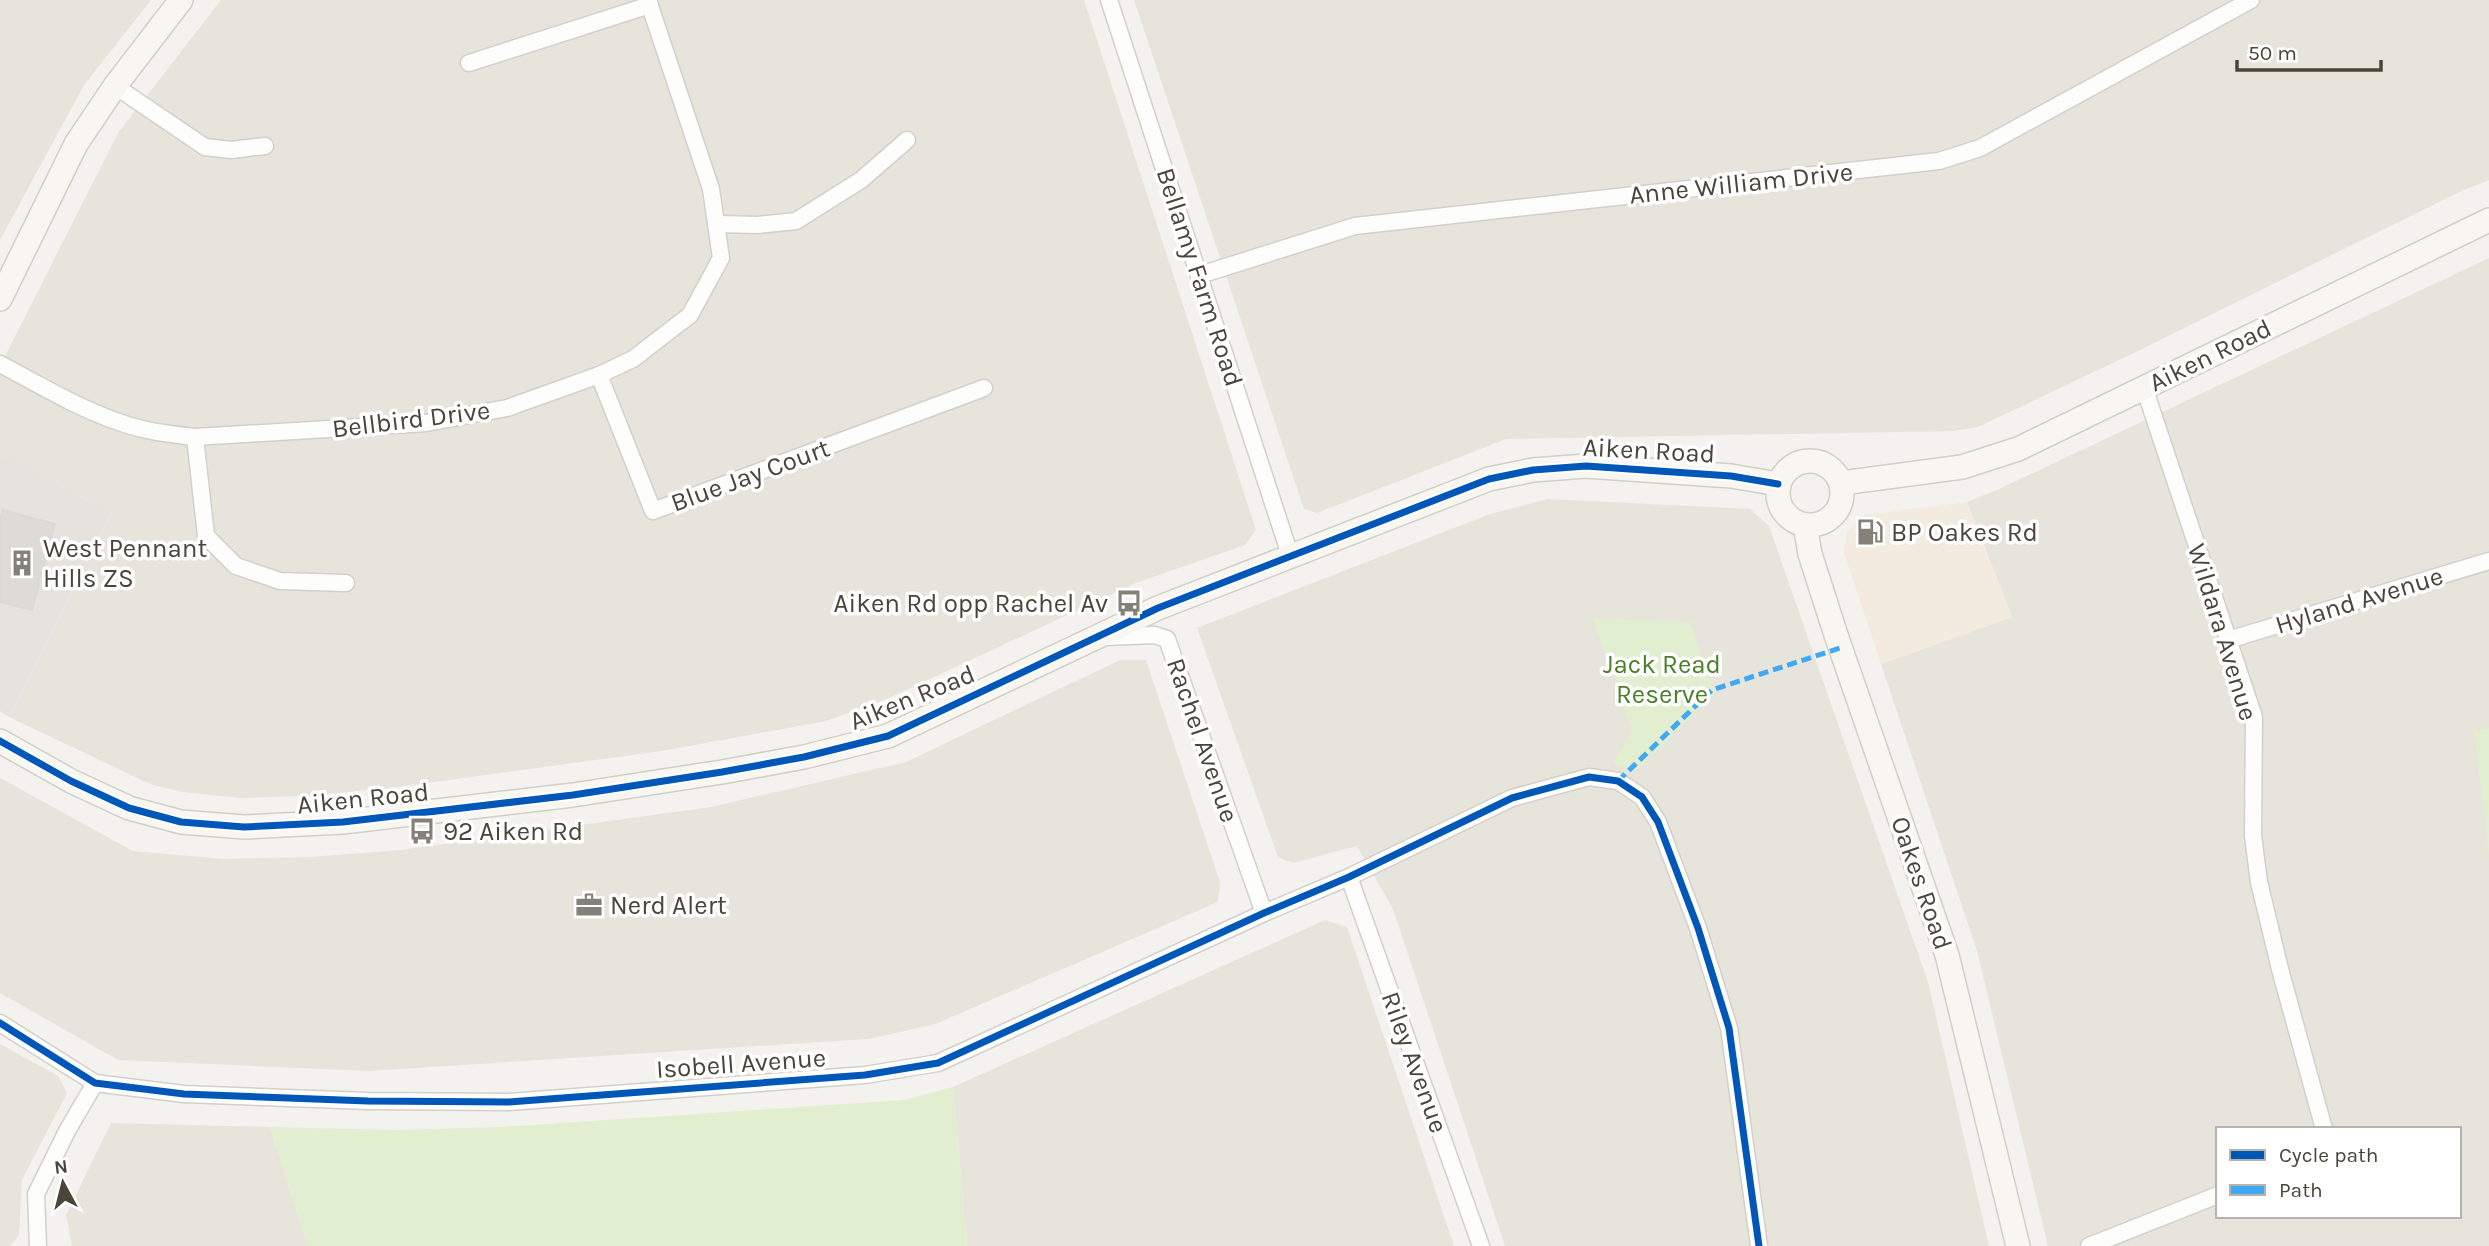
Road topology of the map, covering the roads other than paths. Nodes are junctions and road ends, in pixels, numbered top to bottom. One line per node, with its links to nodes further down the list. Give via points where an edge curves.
1 (181, 0): 6 (street)
2 (1109, 0): 11 (street, Bellamy Farm Road)
3 (2251, 0): 11 (street, Anne William Drive, via 1980,148 1939,161 1355,226)
4 (649, 3): 5 (street); 10 (street, Bellbird Drive, via 711,189)
5 (469, 63)
6 (115, 86): 8 (street, via 205,147); 12 (street, via 76,144)
7 (907, 140): 10 (street, via 861,180 796,221)
8 (265, 146)
9 (2489, 220): 15 (street, Aiken Road)
10 (716, 224): 14 (street, Bellbird Drive, via 721,258 690,315 633,359)
11 (1200, 275): 21 (street, Bellamy Farm Road)
12 (0, 299)
13 (0, 364): 17 (street, Bellbird Drive, via 116,421)
14 (599, 375): 16 (street, Blue Jay Court, via 653,511); 17 (street, Bellbird Drive, via 507,408 426,423)
15 (2144, 387): 18 (street, Aiken Road, via 1990,459); 25 (street, Wildara Avenue)
16 (984, 388)
17 (195, 437): 23 (street, via 206,536 236,566 281,581)
18 (1842, 483): 19 (street, via 1828,465 1805,461 1785,472); 20 (street, via 1837,512 1829,520)
19 (1778, 484): 20 (street, via 1781,507 1795,522); 21 (street, Aiken Road, via 1731,476 1586,466 1533,470 1489,479)
20 (1805, 525): 36 (street, Oakes Road, via 1836,635 1947,955)
21 (1290, 555): 24 (street, Aiken Road)
22 (2489, 561): 25 (street, Hyland Avenue)
23 (346, 583)
24 (1092, 638): 26 (street, Aiken Road, via 911,726 847,747 722,772 343,822 244,827 155,817 99,795); 28 (street, Rachel Avenue, via 1155,635 1167,639)
25 (2228, 640): 31 (street, Wildara Avenue, via 2254,718 2253,836 2259,882)
26 (0, 741)
27 (1349, 877): 28 (street, Isobell Avenue); 34 (street, Riley Avenue); 35 (street, Isobell Avenue, via 1525,794 1589,777 1618,781 1642,797 1658,822 1729,1028)
28 (1264, 913): 30 (street, Isobell Avenue, via 938,1063 865,1075 509,1101 184,1094)
29 (0, 1023): 30 (street)
30 (96, 1083): 33 (street, via 36,1194)
31 (2323, 1127)
32 (2216, 1196): 37 (street)
33 (38, 1246)
34 (1481, 1246)
35 (1759, 1246)
36 (2018, 1246)
37 (2089, 1246)

